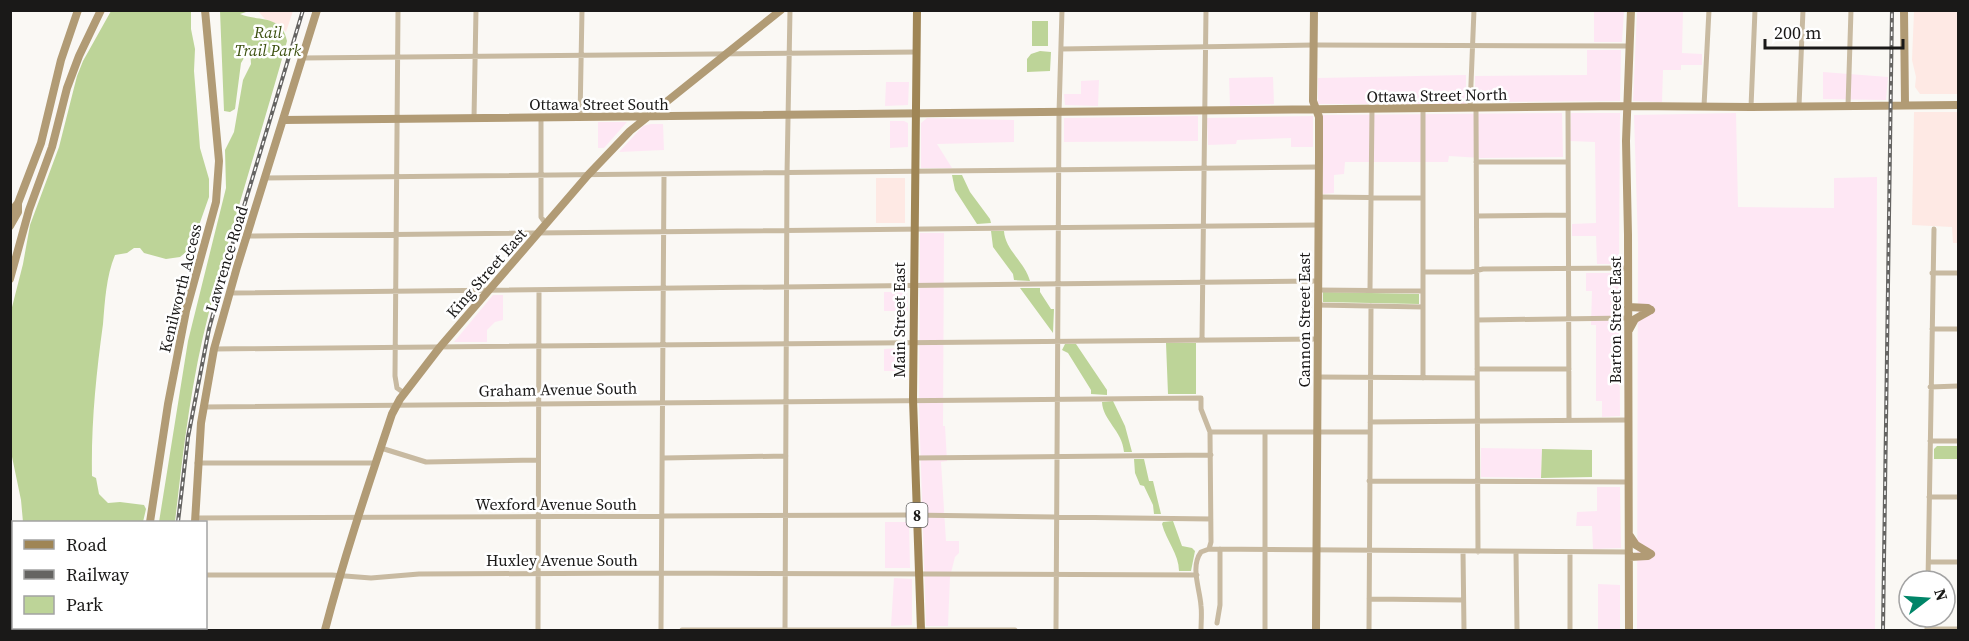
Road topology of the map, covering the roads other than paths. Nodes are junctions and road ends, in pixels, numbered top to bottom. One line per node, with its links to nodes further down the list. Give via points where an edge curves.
1 (78, 10): 72 (main road, via 41,143)
2 (101, 10): 88 (main road, via 67,88)
3 (199, 10): 34 (main road, Kenilworth Access)
4 (205, 10): 34 (main road, Kenilworth Access)
5 (316, 10): 33 (main road, Lawrence Road)
6 (398, 10): 31 (street)
7 (476, 10): 32 (street)
8 (582, 10): 30 (street)
9 (781, 10): 29 (main road, King Street East)
10 (790, 10): 28 (street)
11 (917, 10): 27 (main road, Main Street East / 8)
12 (1062, 10): 26 (street)
13 (1206, 10): 24 (street)
14 (1314, 10): 22 (main road, Cannon Street East)
15 (1474, 10): 23 (street)
16 (1631, 10): 25 (main road, Barton Street East)
17 (1709, 10): 38 (street)
18 (1755, 10): 42 (street)
19 (1803, 10): 39 (street)
20 (1851, 10): 40 (street)
21 (1904, 10): 35 (main road)
22 (1314, 45): 23 (street); 24 (street); 46 (main road, Cannon Street East)
23 (1473, 45): 25 (street); 43 (street)
24 (1204, 46): 26 (street); 47 (street)
25 (1629, 46): 37 (main road, Barton Street East)
26 (1061, 49): 48 (street)
27 (917, 52): 28 (street); 49 (main road, Main Street East / 8)
28 (789, 53): 29 (street); 50 (street)
29 (725, 54): 30 (street); 51 (main road, King Street East)
30 (581, 55): 32 (street); 54 (street)
31 (397, 57): 32 (street); 33 (street); 55 (street)
32 (475, 57): 52 (street)
33 (302, 58): 56 (main road, Lawrence Road)
34 (208, 60): 178 (main road, Kenilworth Access, via 219,160 216,202 186,311)
35 (1905, 105): 36 (main road, Ottawa Street North); 40 (main road, Ottawa Street North)
36 (1959, 105)
37 (1626, 106): 38 (main road, Ottawa Street North); 41 (main road, Ottawa Street North); 91 (main road, Barton Street East)
38 (1704, 106): 42 (main road, Ottawa Street North)
39 (1799, 106): 40 (main road, Ottawa Street North); 42 (main road, Ottawa Street North)
40 (1848, 106)
41 (1568, 107): 43 (main road, Ottawa Street North); 58 (street)
42 (1751, 107)
43 (1473, 108): 45 (main road, Ottawa Street North); 57 (street)
44 (1372, 109): 45 (main road, Ottawa Street North); 46 (main road, Ottawa Street North); 70 (street)
45 (1423, 109): 71 (street)
46 (1316, 110): 47 (main road, Ottawa Street North); 59 (main road, Cannon Street East)
47 (1204, 111): 48 (main road, Ottawa Street North); 60 (street)
48 (1059, 113): 49 (main road, Ottawa Street North); 61 (street)
49 (916, 114): 50 (main road, Ottawa Street South); 62 (main road, Main Street East / 8)
50 (788, 115): 51 (main road, Ottawa Street South); 63 (street)
51 (646, 117): 54 (main road, Ottawa Street South); 65 (main road, King Street East)
52 (474, 118): 53 (main road, Ottawa Street South); 55 (main road, Ottawa Street South)
53 (541, 118): 54 (main road, Ottawa Street South); 64 (street)
54 (580, 118)
55 (396, 119): 56 (main road, Ottawa Street South); 67 (street)
56 (283, 120): 68 (main road, Lawrence Road)
57 (1476, 162): 58 (street); 75 (street)
58 (1568, 162): 74 (street)
59 (1318, 167): 60 (street); 69 (main road, Cannon Street East)
60 (1203, 168): 61 (street); 79 (street)
61 (1059, 170): 62 (street); 80 (street)
62 (915, 172): 63 (street); 81 (main road, Main Street East / 8)
63 (787, 174): 66 (street); 84 (street)
64 (541, 175): 65 (street); 67 (street); 76 (street, via 541,217)
65 (588, 175): 66 (street); 76 (main road, King Street East)
66 (664, 175): 83 (street)
67 (396, 177): 68 (street); 86 (street)
68 (264, 178): 87 (main road, Lawrence Road)
69 (1318, 197): 70 (street); 77 (main road, Cannon Street East)
70 (1371, 197): 71 (street); 106 (street)
71 (1423, 198): 94 (street)
72 (18, 203): 73 (main road); 78 (main road)
73 (10, 213)
74 (1568, 215): 75 (street); 92 (street)
75 (1477, 216): 93 (street)
76 (546, 224): 85 (main road, King Street East)
77 (1317, 225): 79 (street); 100 (main road, Cannon Street East)
78 (10, 226)
79 (1203, 226): 80 (street); 98 (street)
80 (1059, 227): 81 (street); 99 (street)
81 (914, 229): 84 (street); 101 (main road, Main Street East / 8)
82 (1934, 230): 95 (street)
83 (663, 231): 84 (street); 85 (street); 103 (street)
84 (787, 231): 102 (street)
85 (539, 232): 86 (street); 104 (main road, King Street East)
86 (396, 233): 87 (street); 107 (street)
87 (247, 236): 109 (main road, Lawrence Road)
88 (19, 248): 89 (main road); 90 (main road)
89 (10, 255)
90 (12, 267): 97 (main road)
91 (1628, 268): 92 (street); 113 (main road, Barton Street East)
92 (1569, 269): 93 (street); 115 (street)
93 (1477, 270): 94 (street); 116 (street)
94 (1423, 272): 108 (street)
95 (1932, 273): 96 (street); 117 (street)
96 (1959, 273)
97 (10, 279)
98 (1203, 283): 99 (street); 100 (street); 121 (street)
99 (1059, 284): 101 (street); 122 (street)
100 (1317, 285): 106 (street); 110 (main road, Cannon Street East)
101 (914, 286): 102 (street); 123 (main road, Main Street East / 8)
102 (786, 288): 103 (street); 124 (street)
103 (662, 289): 105 (street); 125 (street)
104 (490, 290): 105 (street); 107 (street); 127 (main road, King Street East)
105 (539, 290): 126 (street)
106 (1370, 290): 108 (street)
107 (396, 291): 109 (street); 128 (street)
108 (1423, 291): 112 (street)
109 (230, 293): 129 (main road, Lawrence Road)
110 (1317, 305): 111 (street); 120 (main road, Cannon Street East)
111 (1371, 306): 112 (street); 133 (street)
112 (1423, 307): 134 (street)
113 (1628, 307): 114 (main road, Barton Street East); 119 (main road, via 1651,310 1635,319)
114 (1628, 318): 115 (street); 119 (main road, Barton Street East)
115 (1569, 320): 116 (street); 131 (street)
116 (1477, 321): 130 (street)
117 (1932, 329): 118 (street); 137 (street)
118 (1959, 329)
119 (1628, 331): 147 (main road, Barton Street East)
120 (1318, 339): 121 (street); 132 (main road, Cannon Street East)
121 (1202, 340): 122 (street)
122 (1058, 341): 123 (street); 140 (street)
123 (914, 343): 124 (street); 139 (main road, Main Street East / 8)
124 (786, 344): 125 (street); 141 (street)
125 (663, 345): 126 (street); 142 (street)
126 (540, 346): 127 (street); 143 (street)
127 (440, 347): 128 (street); 138 (main road, King Street East)
128 (396, 348): 129 (street); 138 (street, via 395,382)
129 (214, 349): 145 (main road, Lawrence Road)
130 (1477, 369): 131 (street); 135 (street)
131 (1569, 369): 146 (street)
132 (1318, 377): 133 (street); 152 (main road, Cannon Street East)
133 (1371, 378): 134 (street); 149 (street)
134 (1423, 378): 135 (street)
135 (1477, 378): 148 (street)
136 (1959, 386): 137 (street)
137 (1930, 387): 154 (street)
138 (404, 393): 144 (main road, King Street East)
139 (914, 399): 140 (street, Graham Avenue South); 141 (street, Graham Avenue South); 161 (main road, Main Street East / 8)
140 (1058, 399): 150 (street, Graham Avenue South, via 1201,398); 159 (street)
141 (787, 401): 142 (street, Graham Avenue South); 158 (street)
142 (662, 402): 143 (street, Graham Avenue South); 160 (street)
143 (539, 403): 144 (street, Graham Avenue South); 162 (street)
144 (395, 405): 145 (street, Graham Avenue South); 156 (main road, King Street East)
145 (203, 407): 163 (main road, Lawrence Road)
146 (1569, 420): 147 (street); 148 (street)
147 (1628, 420): 167 (main road, Barton Street East)
148 (1478, 421): 149 (street); 166 (street)
149 (1370, 422): 153 (street)
150 (1210, 432): 151 (street); 157 (street)
151 (1265, 432): 152 (street); 182 (street)
152 (1318, 432): 153 (street); 183 (main road, Cannon Street East)
153 (1370, 432): 165 (street)
154 (1930, 441): 155 (street); 168 (street)
155 (1959, 441)
156 (381, 448): 162 (street, via 426,462); 164 (main road, King Street East)
157 (1211, 455): 159 (street); 176 (street)
158 (786, 456): 160 (street); 173 (street)
159 (1057, 456): 161 (street); 174 (street)
160 (663, 458): 172 (street)
161 (915, 458): 170 (main road, Main Street East / 8)
162 (538, 460): 171 (street)
163 (197, 463): 164 (street); 177 (main road, Lawrence Road)
164 (376, 463): 175 (main road, King Street East)
165 (1370, 481): 166 (street); 184 (street)
166 (1477, 482): 167 (street); 186 (street)
167 (1629, 482): 179 (main road, Barton Street East)
168 (1929, 497): 169 (street); 190 (street)
169 (1959, 497)
170 (917, 516): 173 (street, Wexford Avenue South); 174 (street, Wexford Avenue South); 195 (main road, Main Street East / 8)
171 (539, 517): 172 (street, Wexford Avenue South); 175 (street, Wexford Avenue South); 196 (street)
172 (662, 517): 173 (street, Wexford Avenue South); 193 (street)
173 (785, 517): 194 (street)
174 (1057, 517): 176 (street, Wexford Avenue South); 197 (street)
175 (357, 518): 177 (street, Wexford Avenue South); 199 (main road, King Street East)
176 (1211, 519): 180 (street)
177 (195, 520)
178 (150, 521)
179 (1629, 532): 189 (main road, Barton Street East); 189 (main road, via 1636,545 1651,554)
180 (1209, 549): 181 (street); 200 (street, via 1197,557)
181 (1220, 549): 182 (street); 203 (street)
182 (1265, 550): 183 (street); 214 (street)
183 (1316, 550): 184 (street); 215 (main road, Cannon Street East)
184 (1370, 550): 185 (street); 201 (street)
185 (1463, 551): 186 (street); 202 (street)
186 (1478, 552): 187 (street)
187 (1516, 552): 188 (street); 218 (street)
188 (1570, 553): 189 (street); 219 (street)
189 (1629, 555): 220 (main road, Barton Street East)
190 (1929, 562): 191 (street); 192 (street)
191 (1959, 562)
192 (1929, 569)
193 (660, 573): 194 (street, Huxley Avenue South); 196 (street, Huxley Avenue South); 207 (street)
194 (785, 573): 195 (street, Huxley Avenue South); 209 (street)
195 (919, 573): 197 (street, Huxley Avenue South); 210 (main road, Main Street East / 8)
196 (539, 574): 199 (street, Huxley Avenue South, via 371,578); 206 (street)
197 (1057, 574): 200 (street, Huxley Avenue South); 212 (street)
198 (207, 575): 199 (street, Huxley Avenue South)
199 (340, 575): 205 (main road, King Street East)
200 (1197, 575): 213 (street)
201 (1370, 600): 202 (street); 216 (street)
202 (1463, 600): 217 (street)
203 (1217, 623)
204 (1959, 629): 221 (street)
205 (325, 630)
206 (538, 630)
207 (661, 630)
208 (682, 630): 209 (street)
209 (785, 630): 210 (street)
210 (921, 630): 211 (street)
211 (1015, 630)
212 (1056, 630)
213 (1201, 630)
214 (1264, 630)
215 (1316, 630)
216 (1369, 630)
217 (1464, 630)
218 (1517, 630)
219 (1570, 630)
220 (1629, 630)
221 (1927, 630)

